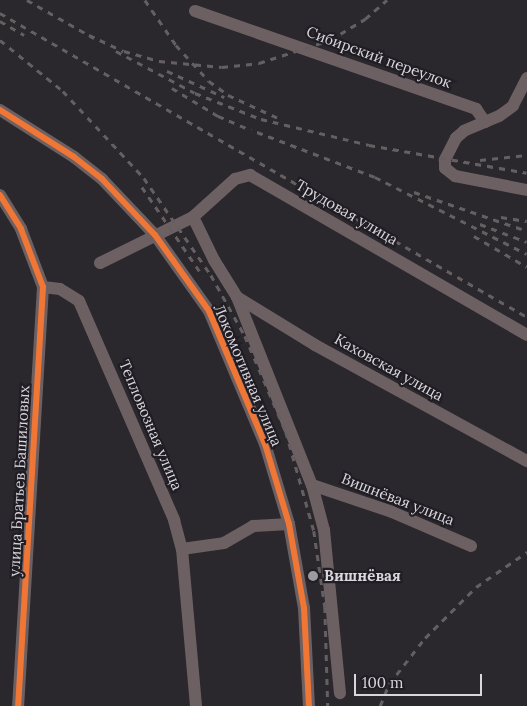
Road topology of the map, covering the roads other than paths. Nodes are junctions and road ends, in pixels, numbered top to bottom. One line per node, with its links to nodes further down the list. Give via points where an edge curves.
1 (195, 11): 4 (street, Сибирский переулок, via 476,109)
2 (527, 78): 4 (street, via 514,106)
3 (0, 110): 8 (street, Локомотивная улица, via 92,170)
4 (485, 122): 5 (street, via 456,138 449,148 446,168 455,176)
5 (527, 190)
6 (0, 195): 10 (street, via 21,229)
7 (194, 218): 8 (street, Трудовая улица); 11 (street, via 214,260); 12 (street, Трудовая улица, via 235,179 250,175)
8 (155, 236): 9 (street, Трудовая улица); 15 (street, Локомотивная улица, via 199,294 218,330 265,444)
9 (100, 263)
10 (43, 287): 17 (street, Тепловозная улица, via 60,289 79,302 174,520); 19 (street, улица Братьев Башиловых)
11 (237, 297): 13 (street, Каховская улица, via 315,345); 14 (street)
12 (527, 335)
13 (527, 461)
14 (312, 484): 16 (street, Вишнёвая улица, via 399,515); 18 (street, via 324,530)
15 (289, 524): 17 (street, via 253,526 224,543); 21 (street, Локомотивная улица, via 304,608)
16 (471, 546)
17 (182, 549): 20 (street, Тепловозная улица)
18 (340, 693)
19 (18, 706)
20 (196, 706)
21 (309, 706)

